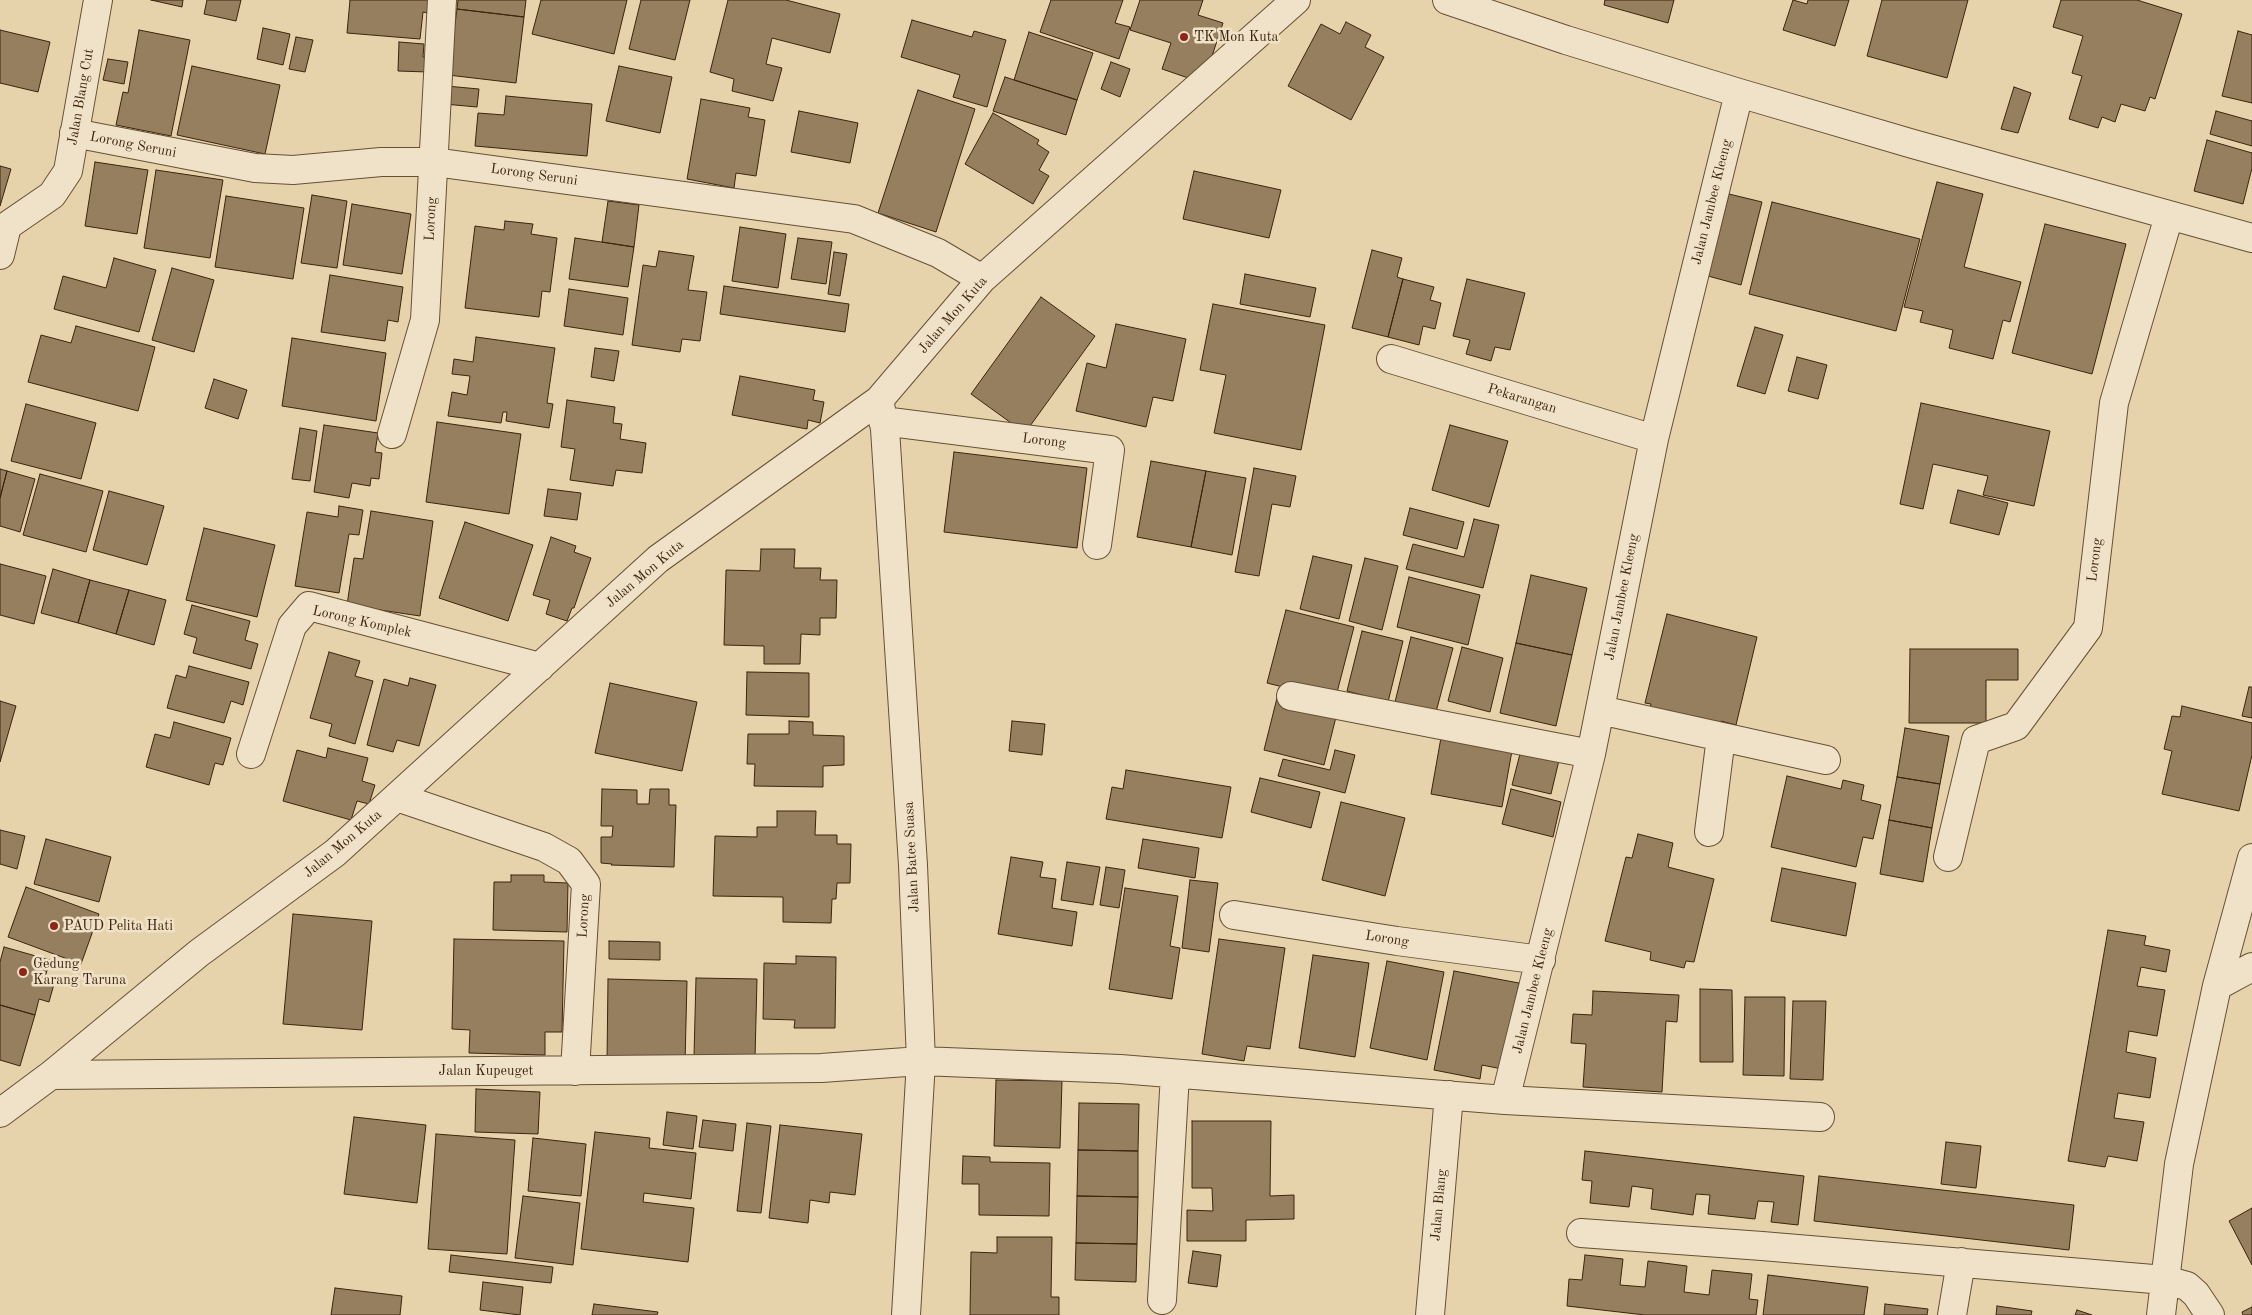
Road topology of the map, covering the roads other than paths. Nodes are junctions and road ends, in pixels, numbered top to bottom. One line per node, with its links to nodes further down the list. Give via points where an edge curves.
1 (98, 0): 6 (street, Jalan Blang Cut)
2 (442, 0): 7 (street, Lorong)
3 (1296, 0): 12 (street, Jalan Mon Kuta)
4 (1447, 0): 5 (street)
5 (1739, 93): 8 (street); 16 (street, Jalan Jambee Kleeng)
6 (74, 133): 7 (street, Lorong Seruni, via 255,168 293,170 381,162); 9 (street, Jalan Blang Cut, via 68,171 52,195)
7 (434, 162): 12 (street, Lorong Seruni, via 854,219 938,253); 15 (street, Lorong, via 425,320)
8 (2169, 216): 10 (street); 27 (street, Lorong, via 2114,403 2088,628 2016,726 1976,740)
9 (3, 225): 11 (street, Jalan Blang Cut)
10 (2252, 238)
11 (0, 255)
12 (982, 279): 14 (street, Jalan Mon Kuta)
13 (1391, 359): 16 (street, Pekarangan)
14 (881, 410): 17 (street, Lorong, via 1110,450); 18 (street, Jalan Mon Kuta, via 658,559); 33 (street, Jalan Batee Suasa, via 913,865)
15 (392, 434)
16 (1654, 439): 20 (street, Jalan Jambee Kleeng)
17 (1098, 545)
18 (540, 667): 22 (street, Lorong Komplek, via 309,606 292,626); 25 (street, Jalan Mon Kuta)
19 (1291, 696): 23 (street)
20 (1600, 710): 21 (street); 23 (street, Jalan Jambee Kleeng)
21 (1721, 737): 24 (street); 26 (street)
22 (251, 754)
23 (1591, 754): 30 (street, Jalan Jambee Kleeng)
24 (1826, 760)
25 (398, 797): 34 (street, Lorong, via 544,847 569,861 586,884); 36 (street, Jalan Mon Kuta, via 335,853 199,953)
26 (1709, 832)
27 (1948, 857)
28 (2252, 858): 32 (street)
29 (1234, 915): 30 (street, Lorong)
30 (1541, 960): 38 (street, Jalan Jambee Kleeng)
31 (2252, 967): 32 (street)
32 (2216, 986): 43 (street, via 2179,1164)
33 (921, 1060): 34 (street, Jalan Kupeuget, via 822,1068); 35 (street, Jalan Kupeuget); 45 (street, Jalan Batee Suasa)
34 (575, 1071): 36 (street, Jalan Kupeuget)
35 (1175, 1074): 37 (street, Jalan Kupeuget); 44 (street)
36 (52, 1075): 39 (street, Jalan Mon Kuta)
37 (1449, 1096): 38 (street, Jalan Kupeuget); 46 (street, Jalan Blang)
38 (1505, 1100): 40 (street, Jalan Kupeuget)
39 (0, 1113)
40 (1820, 1117)
41 (1580, 1234): 42 (street)
42 (1961, 1262): 43 (street); 47 (street)
43 (2165, 1280): 48 (street); 49 (street, via 2187,1286)
44 (1162, 1300)
45 (906, 1315)
46 (1430, 1315)
47 (1952, 1315)
48 (2161, 1315)
49 (2210, 1315)

